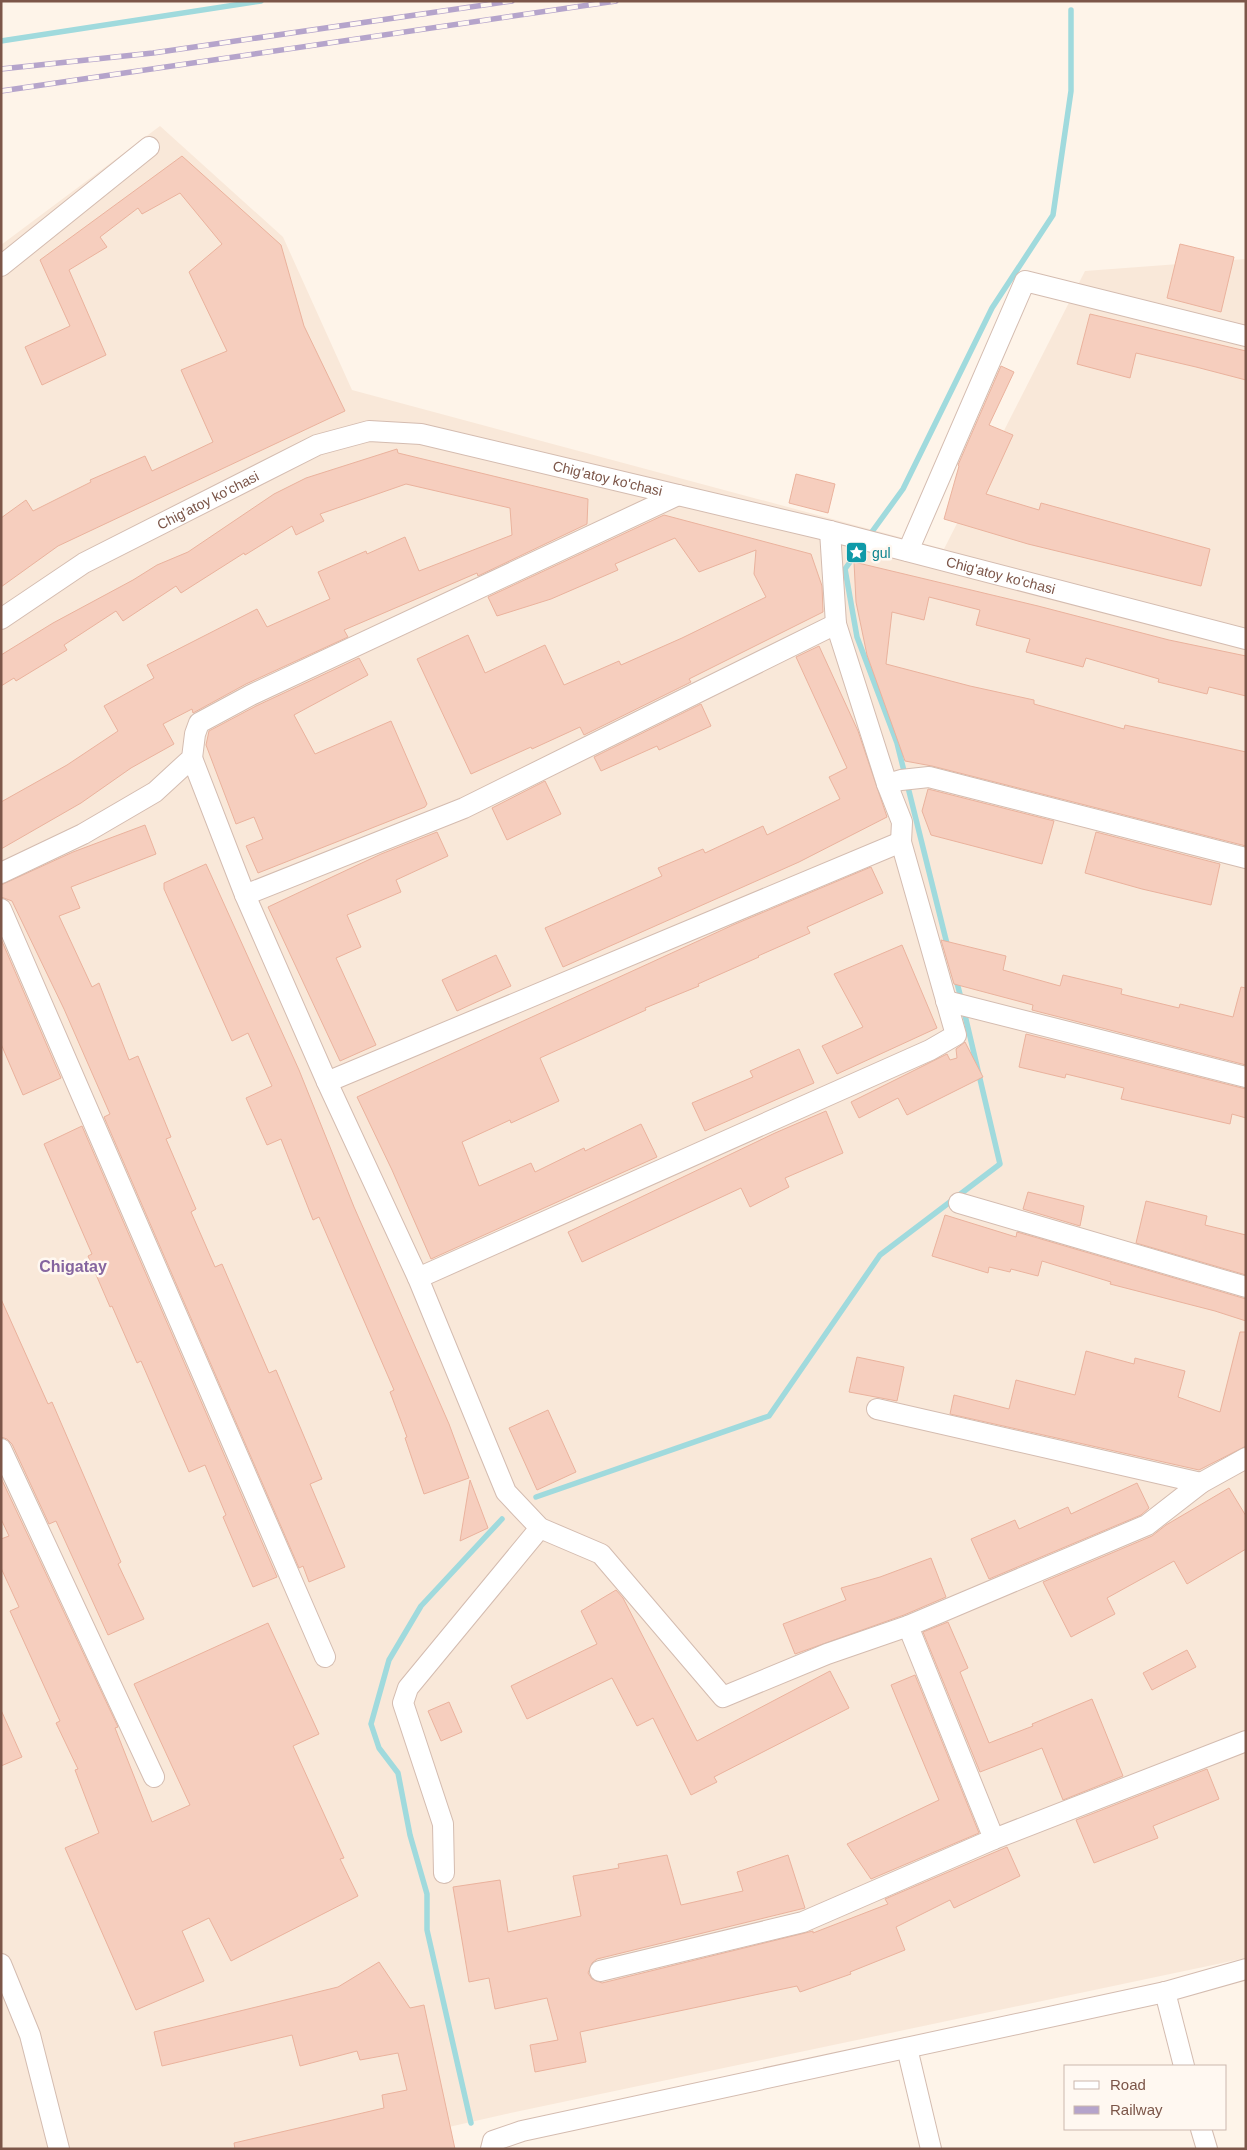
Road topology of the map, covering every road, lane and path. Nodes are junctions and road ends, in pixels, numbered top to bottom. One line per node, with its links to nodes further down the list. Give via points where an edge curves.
1 (149, 147): 2 (street)
2 (1, 266)
3 (1246, 336): 6 (street, via 1025,281)
4 (678, 495): 5 (street, Chig'atoy ko'chasi); 7 (street, Chig'atoy ko'chasi, via 421,434 369,431 317,445 84,563); 10 (street, via 234,704 199,723)
5 (830, 531): 6 (street, Chig'atoy ko'chasi); 8 (street)
6 (908, 551): 9 (street, Chig'atoy ko'chasi)
7 (1, 619)
8 (836, 624): 11 (street); 15 (street, via 464,808)
9 (1246, 640)
10 (192, 758): 14 (street, via 155,792 82,834); 15 (street)
11 (894, 782): 12 (street, via 902,822); 13 (street, via 929,777)
12 (901, 842): 17 (street); 19 (street)
13 (1246, 858)
14 (1, 874)
15 (245, 895): 19 (street)
16 (1, 909): 29 (street)
17 (946, 1001): 18 (street); 21 (street, via 956,1035 930,1050)
18 (1246, 1078)
19 (327, 1082): 21 (street)
20 (959, 1203): 22 (street)
21 (418, 1278): 27 (street, via 506,1492)
22 (1246, 1287)
23 (876, 1409): 26 (street)
24 (1, 1449): 31 (street)
25 (1246, 1458): 26 (street)
26 (1200, 1483): 28 (street, via 1147,1525)
27 (540, 1528): 28 (street, via 601,1554 723,1697 827,1654); 33 (street, via 408,1688 403,1703 443,1824)
28 (908, 1626): 32 (street)
29 (325, 1657)
30 (1246, 1741): 32 (street)
31 (154, 1777)
32 (994, 1839): 36 (street, via 803,1922)
33 (444, 1873)
34 (1, 1964): 41 (street, via 30,2035)
35 (1246, 1969): 37 (street)
36 (600, 1971)
37 (1164, 1992): 38 (street); 39 (street)
38 (907, 2048): 42 (street, via 522,2131 493,2141); 43 (street)
39 (1184, 2065)
40 (1201, 2130): 44 (street)
41 (58, 2149)
42 (491, 2149)
43 (931, 2149)
44 (1207, 2149)

